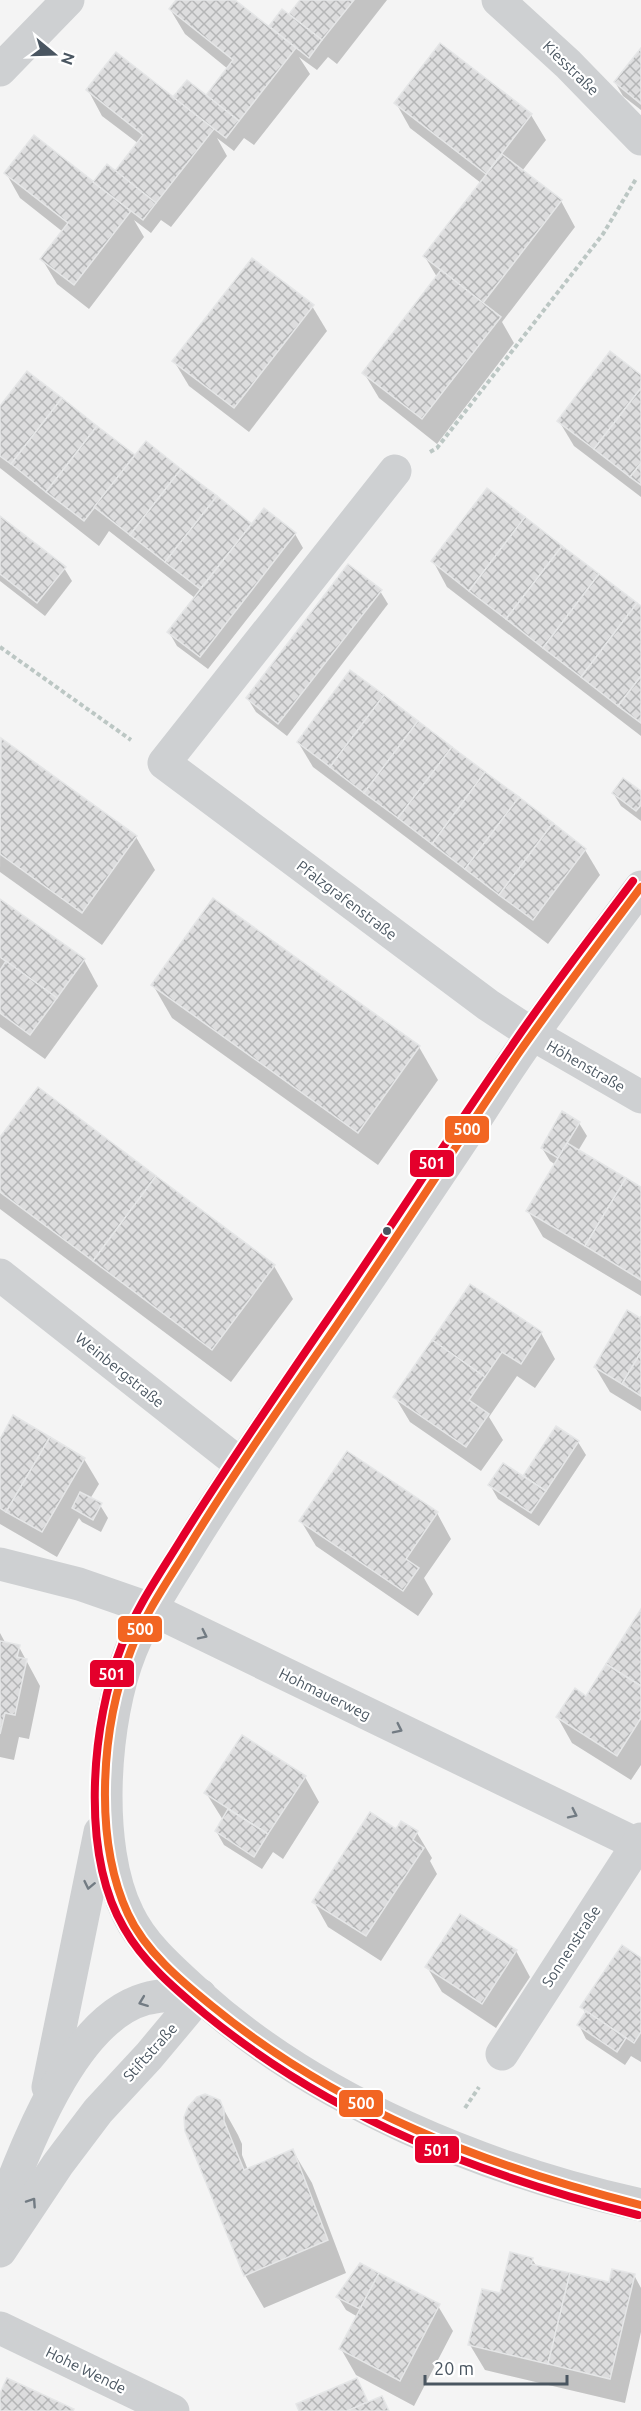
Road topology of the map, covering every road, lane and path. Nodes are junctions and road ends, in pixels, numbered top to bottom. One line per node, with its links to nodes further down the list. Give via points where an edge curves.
1 (68, 0): 3 (street)
2 (498, 0): 4 (street, Kiesstraße)
3 (0, 70)
4 (641, 139)
5 (641, 170): 6 (path, via 603,234 437,448)
6 (395, 471): 8 (street)
7 (0, 647): 8 (path)
8 (164, 764): 10 (street, Pfalzgrafenstraße)
9 (641, 887): 10 (street)
10 (532, 1034): 11 (street, Höhenstraße); 13 (street, via 397,1239)
11 (641, 1097)
12 (0, 1275): 13 (street, Weinbergstraße)
13 (240, 1464): 15 (street)
14 (0, 1564): 15 (street, Hohmauerweg, via 79,1584)
15 (151, 1609): 16 (street, via 130,1652 120,1686 111,1730); 17 (street, Hohmauerweg, one-way to 17)
16 (105, 1807): 18 (street, via 112,1864 128,1916 153,1950); 20 (street, one-way to 20)
17 (640, 1843): 19 (street, Sonnenstraße)
18 (200, 1995): 20 (street, one-way to 20, via 143,2000 118,2013 78,2054); 21 (street, via 233,2025 297,2069 363,2106); 24 (street, Stiftstraße, one-way to 18, via 98,2111)
19 (501, 2054): 21 (path)
20 (44, 2111): 23 (street)
21 (442, 2141): 22 (street, via 540,2180)
22 (641, 2205)
23 (0, 2213)
24 (0, 2251)
25 (0, 2328): 26 (street, Hohe Wende)
26 (172, 2411)

